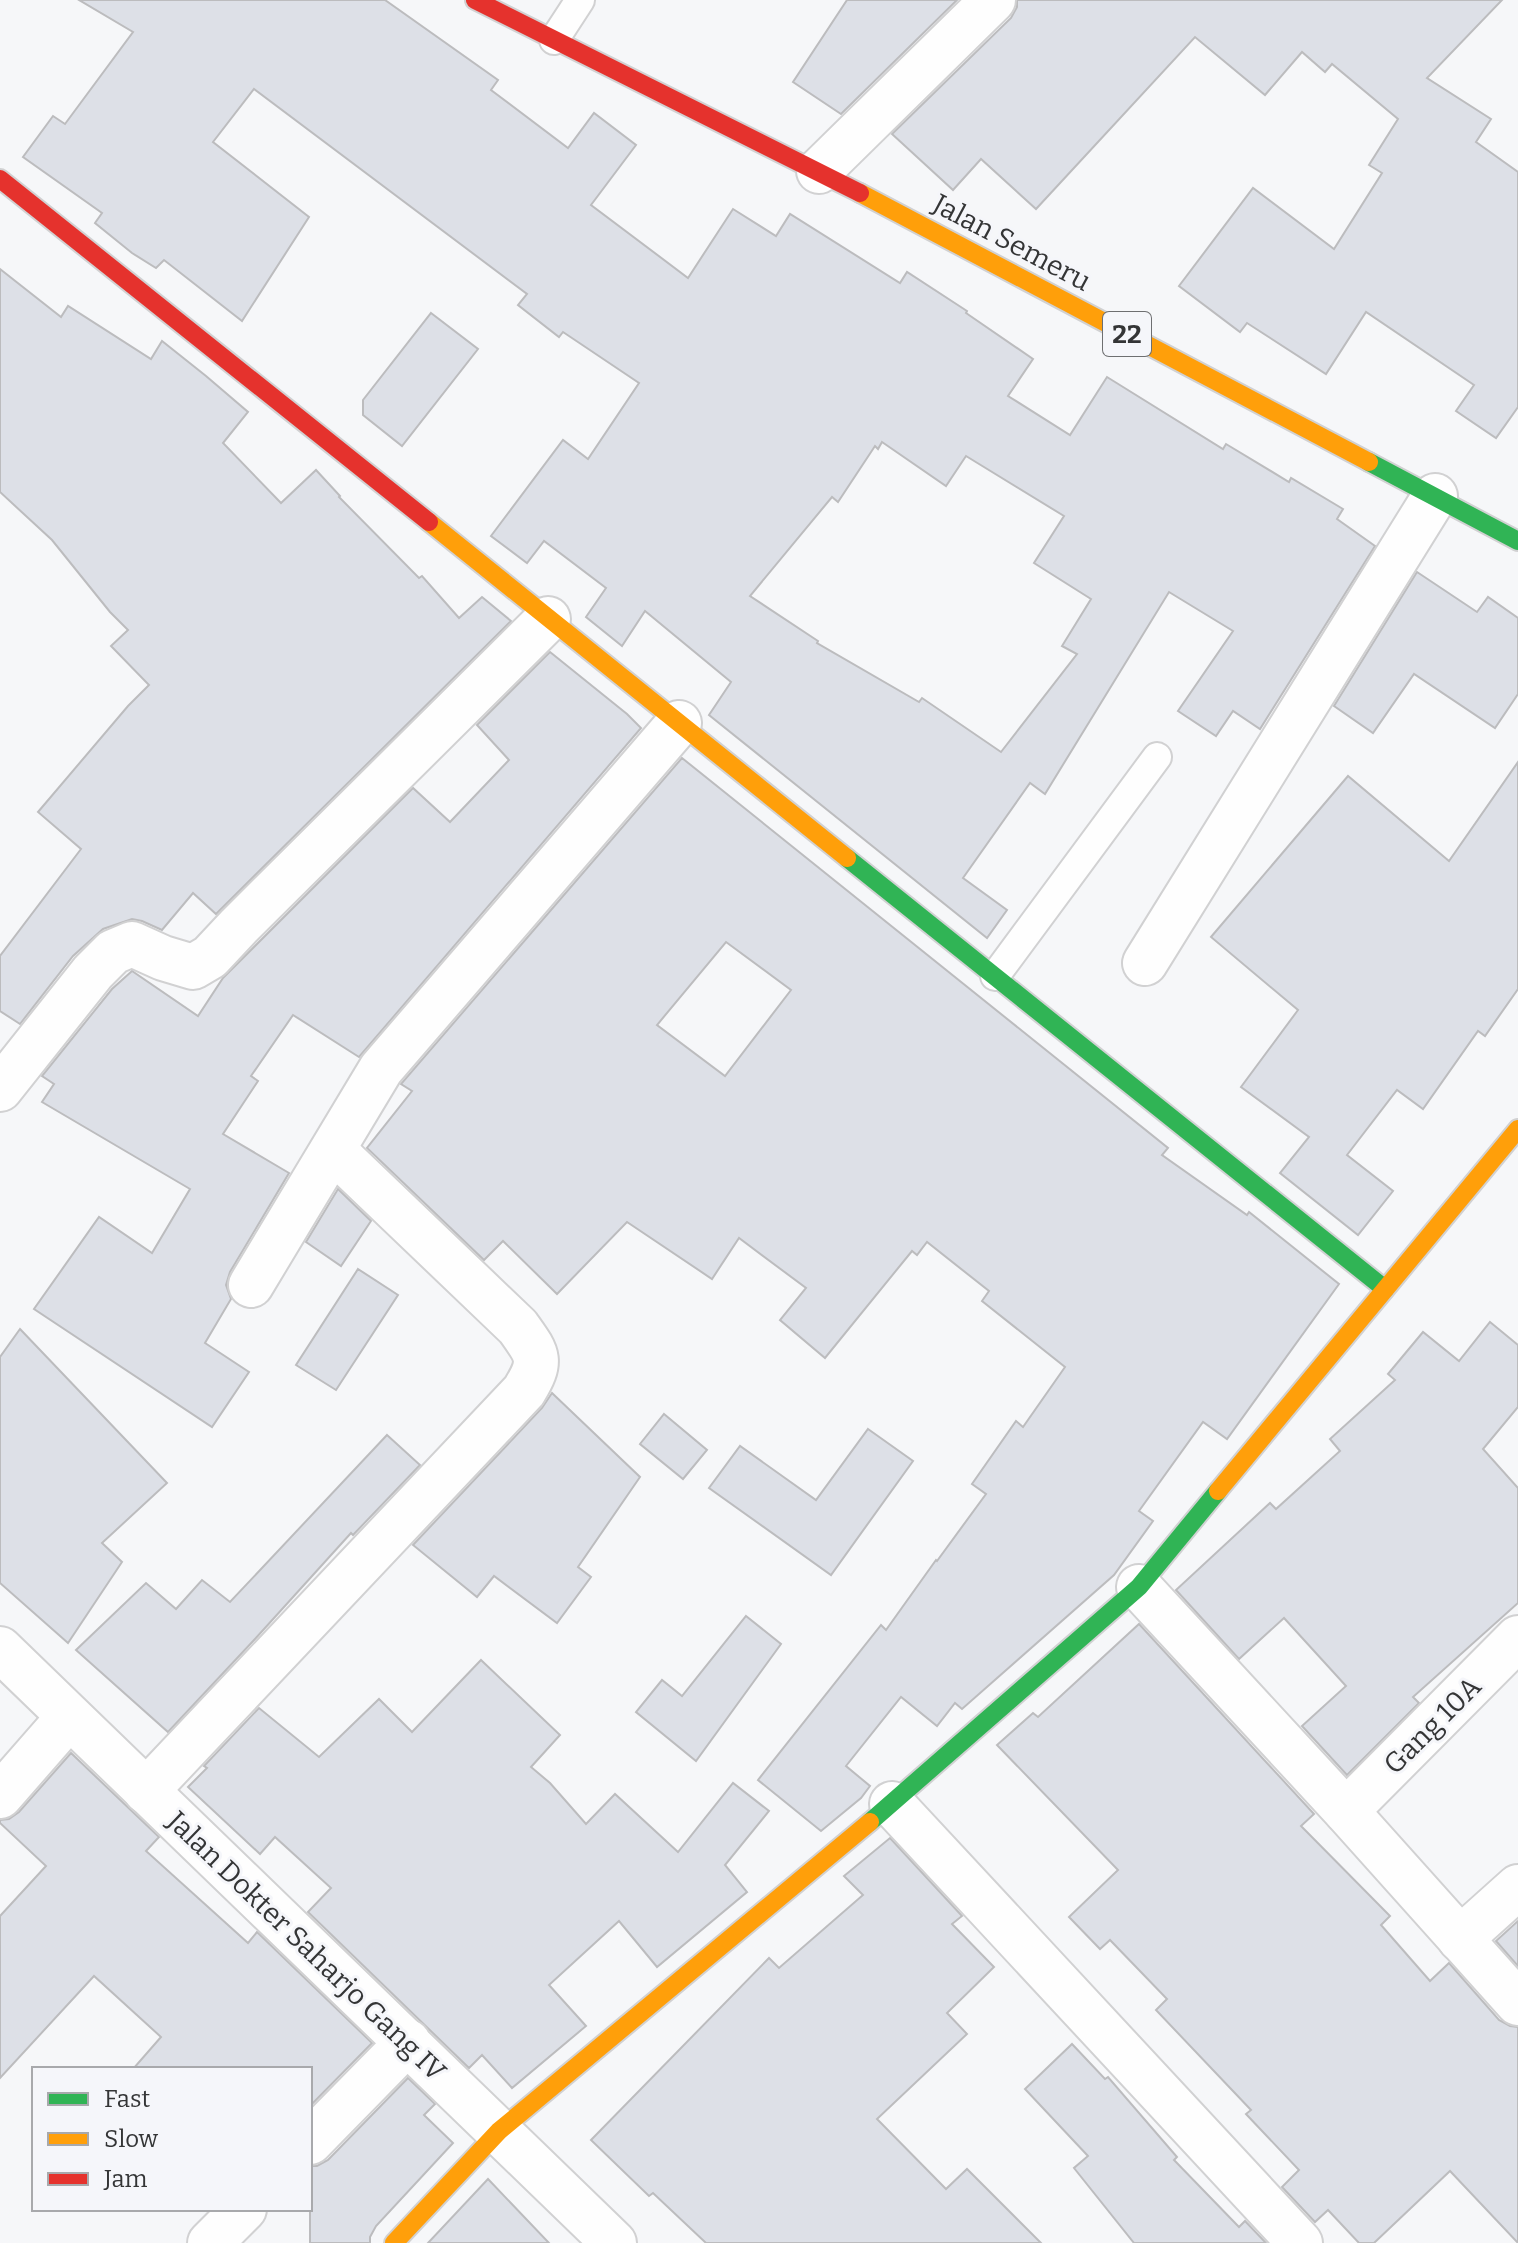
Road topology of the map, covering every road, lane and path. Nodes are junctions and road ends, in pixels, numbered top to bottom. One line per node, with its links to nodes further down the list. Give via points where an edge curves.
1 (475, 0): 4 (main road, Jalan Semeru / 22)
2 (580, 0): 4 (lane)
3 (993, 0): 5 (street)
4 (554, 40): 5 (main road, Jalan Semeru / 22)
5 (819, 171): 7 (main road, Jalan Semeru / 22)
6 (0, 179): 9 (main road)
7 (1435, 496): 8 (main road, Jalan Semeru / 22); 12 (street)
8 (1518, 541)
9 (548, 619): 10 (main road); 14 (street, via 210,957 193,967 132,944 113,952)
10 (679, 723): 13 (main road); 16 (street, via 381,1069)
11 (1157, 757): 13 (lane)
12 (1145, 963)
13 (995, 976): 18 (main road)
14 (0, 1089)
15 (1518, 1129): 18 (main road)
16 (333, 1150): 17 (street); 23 (street, via 518,1327 535,1352 536,1372 524,1391)
17 (251, 1285)
18 (1385, 1289): 19 (main road)
19 (1139, 1587): 25 (main road); 26 (street)
20 (1518, 1638): 26 (street, Gang 10A)
21 (0, 1649): 22 (street, Jalan Dokter Saharjo Gang IV)
22 (69, 1717): 23 (street, Jalan Dokter Saharjo Gang IV); 24 (street)
23 (146, 1791): 30 (street, Jalan Dokter Saharjo Gang IV)
24 (0, 1796)
25 (892, 1804): 31 (main road); 37 (street)
26 (1346, 1811): 28 (street)
27 (1518, 1887): 28 (street)
28 (1460, 1939): 29 (street)
29 (1518, 2003)
30 (408, 2042): 31 (street, Jalan Dokter Saharjo Gang IV); 32 (street)
31 (499, 2131): 35 (main road); 36 (street, Jalan Dokter Saharjo Gang IV)
32 (312, 2140)
33 (242, 2211): 34 (street)
34 (210, 2243)
35 (394, 2243)
36 (614, 2243)
37 (1300, 2243)

